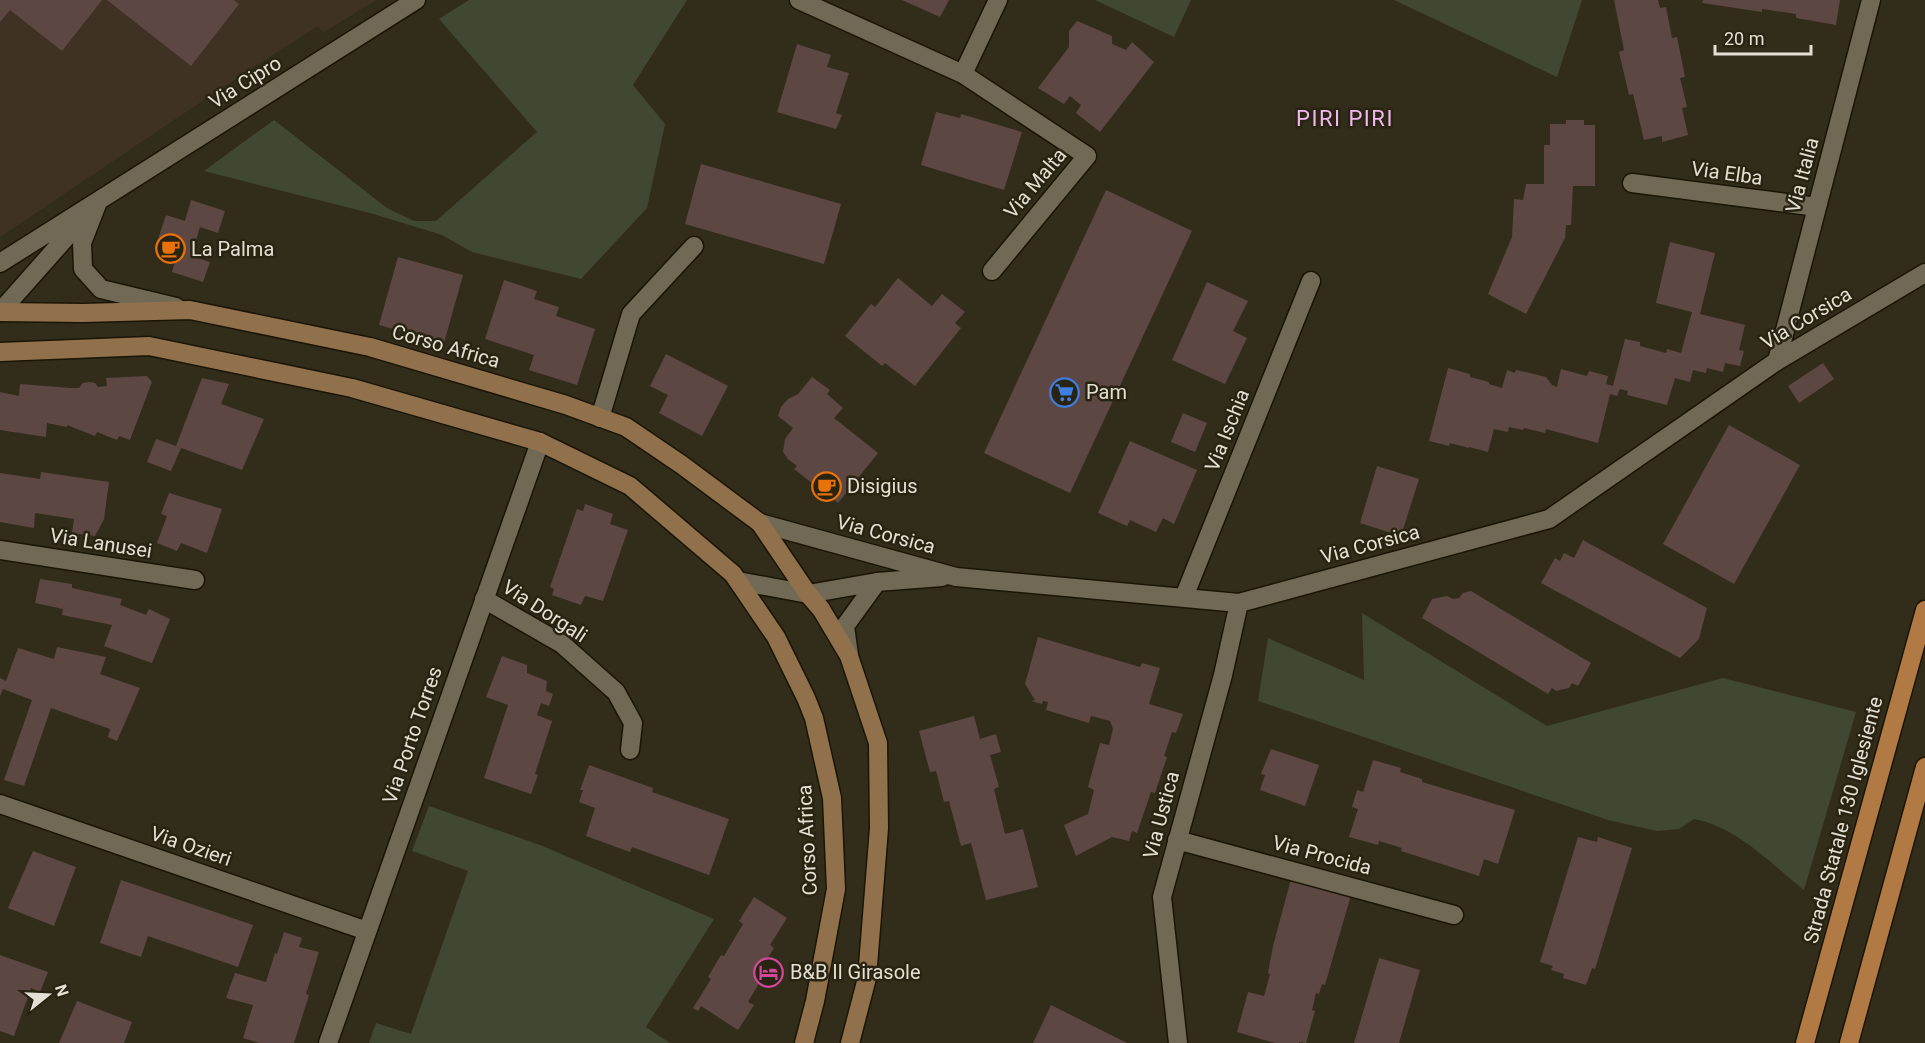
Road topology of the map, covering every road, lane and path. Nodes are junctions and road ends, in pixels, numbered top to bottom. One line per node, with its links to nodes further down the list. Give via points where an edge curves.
1 (416, 0): 7 (street, Via Cipro)
2 (799, 0): 5 (street, Via Malta)
3 (998, 0): 5 (street)
4 (1871, 0): 8 (street, Via Italia)
5 (963, 74): 11 (street, Via Malta, via 1087,156)
6 (1632, 183): 8 (street, Via Elba)
7 (98, 202): 10 (street, Via Cipro); 14 (street, via 82,243 83,269 101,290); 15 (street, Via Cipro)
8 (1817, 207): 17 (street, Via Italia)
9 (694, 246): 18 (street, via 631,314)
10 (0, 263)
11 (992, 271)
12 (1925, 273): 17 (street, Via Corsica)
13 (1311, 280): 27 (street, Via Ischia)
14 (190, 310): 15 (street, Corso Africa); 18 (street, Corso Africa, via 370,347)
15 (0, 312)
16 (0, 352): 19 (street, Corso Africa, via 149,346 352,388)
17 (1777, 361): 29 (street, Via Corsica, via 1549,519)
18 (600, 418): 20 (street, Corso Africa, via 626,428)
19 (540, 442): 24 (street, Corso Africa, via 630,486); 28 (street, Via Porto Torres)
20 (760, 523): 22 (street, Via Corsica); 26 (street, Corso Africa)
21 (0, 549): 23 (street, Via Lanusei)
22 (956, 576): 25 (street); 27 (street, Via Corsica)
23 (195, 580)
24 (738, 581): 26 (street); 39 (street, Corso Africa, via 776,637 806,698 832,798 836,889)
25 (877, 582): 26 (street); 31 (street, via 845,626)
26 (808, 594): 31 (street, Corso Africa)
27 (1184, 597): 29 (street, Via Corsica)
28 (484, 599): 32 (street, Via Dorgali, via 562,644 616,692 633,723); 37 (street, Via Porto Torres)
29 (1239, 603): 35 (street, Via Ustica)
30 (1925, 609): 42 (main road, Strada Statale 130 Iglesiente)
31 (849, 656): 40 (street, Corso Africa, via 878,743 879,828 867,978)
32 (630, 750)
33 (1925, 767): 43 (main road)
34 (0, 804): 37 (street, Via Ozieri)
35 (1177, 840): 36 (street, Via Procida); 41 (street, Via Ustica, via 1162,897)
36 (1454, 915)
37 (367, 931): 38 (street, Via Porto Torres)
38 (328, 1043)
39 (804, 1043)
40 (850, 1043)
41 (1178, 1043)
42 (1805, 1043)
43 (1850, 1043)

